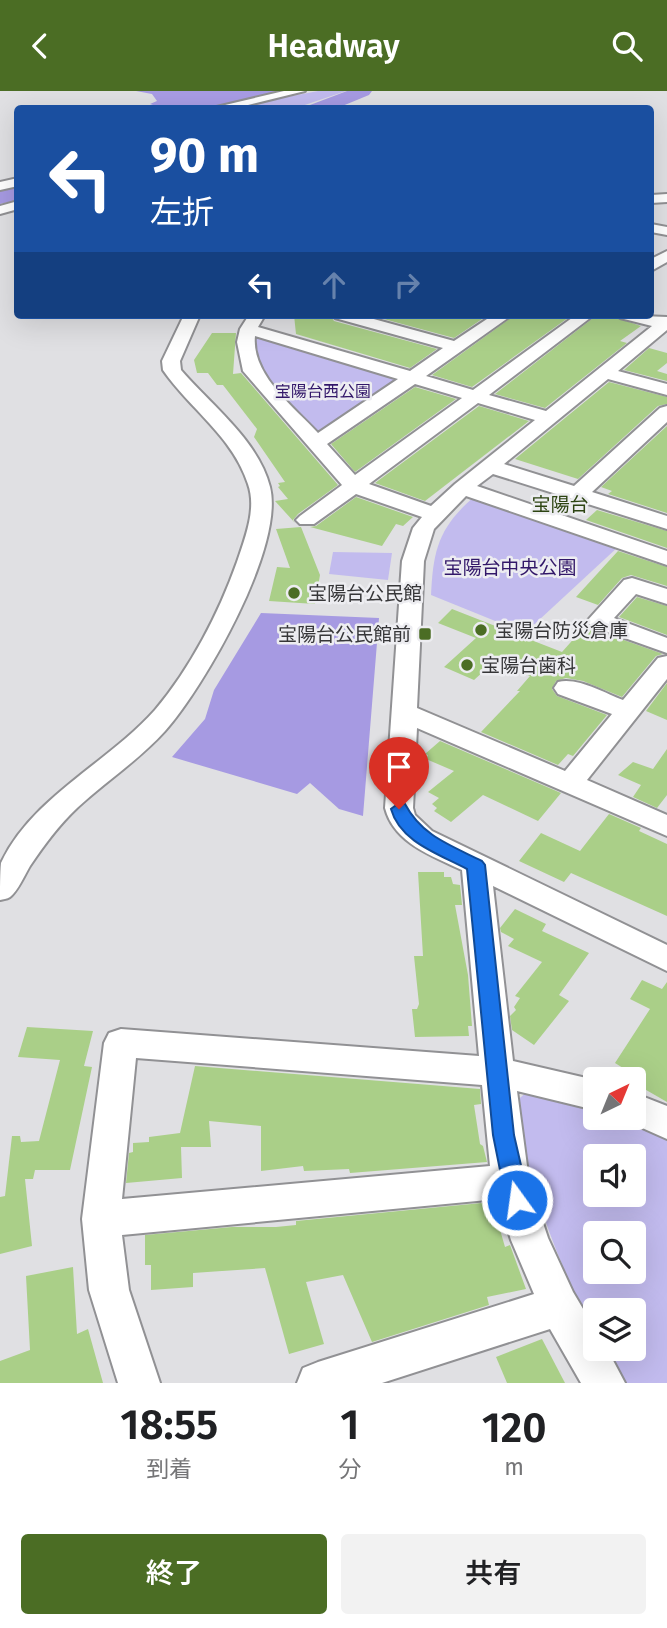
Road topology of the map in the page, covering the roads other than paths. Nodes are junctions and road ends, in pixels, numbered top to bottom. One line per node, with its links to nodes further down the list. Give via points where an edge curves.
1 (300, 91): 2 (street)
2 (232, 105)
3 (190, 319): 37 (street, via 172,370 234,441 264,503 246,569 230,610 167,712 143,739 58,811 35,836)
4 (356, 319): 11 (street)
5 (491, 319): 11 (street)
6 (581, 319): 16 (street)
7 (646, 319): 9 (street)
8 (252, 322): 14 (street); 19 (street, via 246,355 252,371)
9 (665, 323): 10 (street)
10 (641, 343): 12 (street); 13 (street)
11 (457, 347): 14 (street)
12 (667, 349)
13 (605, 373): 15 (street); 18 (street)
14 (412, 378): 16 (street); 19 (street)
15 (667, 390)
16 (475, 396): 18 (street); 21 (street)
17 (667, 412): 23 (street)
18 (549, 418): 20 (street)
19 (316, 443): 21 (street)
20 (490, 466): 22 (street); 23 (street)
21 (354, 486): 24 (street); 25 (street)
22 (462, 488): 24 (street); 27 (street)
23 (578, 494): 26 (street)
24 (434, 514): 32 (street, via 418,539 413,561)
25 (307, 520)
26 (666, 521)
27 (667, 558)
28 (667, 597): 29 (street, via 632,585 599,621)
29 (667, 646)
30 (667, 663): 33 (street)
31 (567, 688): 33 (street)
32 (402, 712): 34 (street); 36 (street, via 402,819 422,838)
33 (628, 712): 34 (street)
34 (569, 784): 35 (street)
35 (667, 826)
36 (476, 865): 38 (street); 39 (street)
37 (0, 889)
38 (667, 958)
39 (498, 1072): 40 (street); 43 (street); 44 (street, via 121,1043)
40 (583, 1092)
41 (646, 1113): 42 (street)
42 (667, 1123)
43 (511, 1181): 44 (street); 45 (street)
44 (100, 1219): 46 (street, via 109,1290)
45 (559, 1306): 47 (street); 48 (street)
46 (139, 1383)
47 (318, 1383)
48 (604, 1383)

